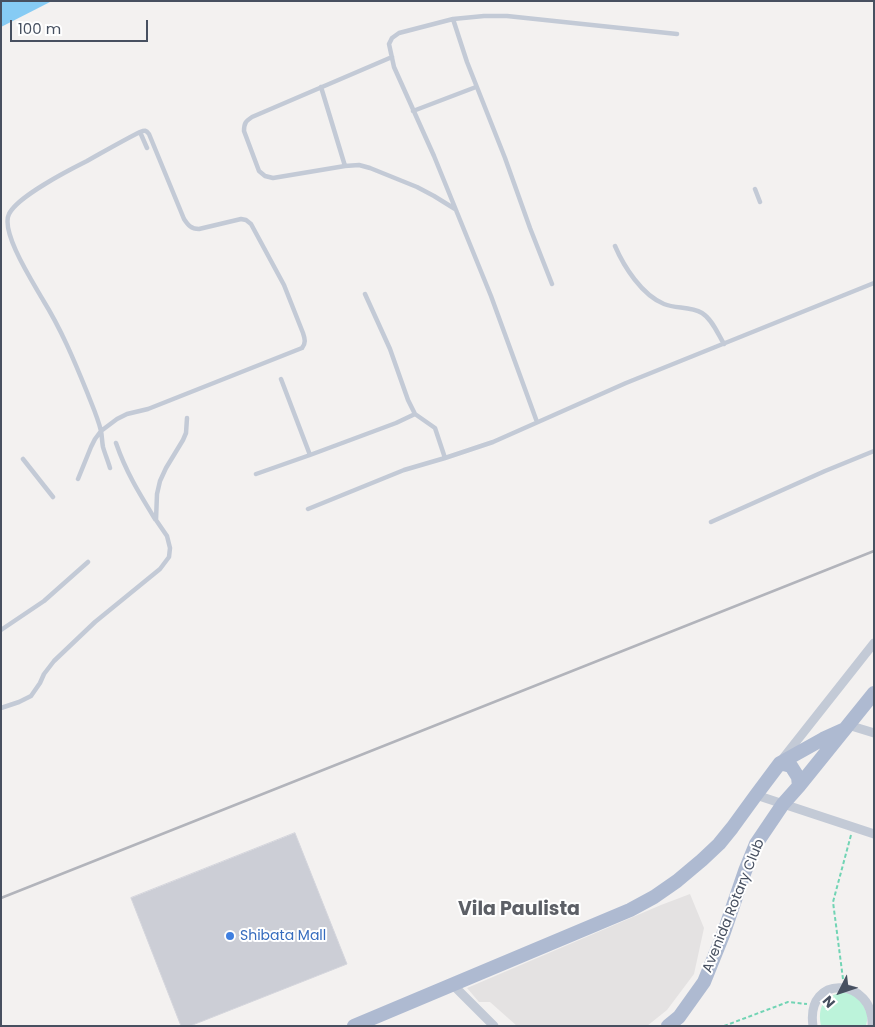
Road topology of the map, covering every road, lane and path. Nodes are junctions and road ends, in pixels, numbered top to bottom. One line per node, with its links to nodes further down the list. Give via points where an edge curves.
1 (453, 19): 2 (lane, via 507,16); 3 (lane, via 399,33 389,44); 5 (lane)
2 (677, 34)
3 (392, 57): 4 (lane); 6 (lane)
4 (321, 87): 9 (lane); 9 (lane, via 252,117 244,124 244,130 259,171 265,176 273,178)
5 (476, 87): 6 (lane); 15 (lane)
6 (414, 111): 12 (lane)
7 (140, 132): 8 (lane); 22 (lane, via 36,190 15,206 8,217 14,245 67,344); 22 (lane, via 144,130 150,134 189,226 199,229 241,218 251,224 284,285 305,344 302,348 127,414)
8 (147, 148)
9 (345, 166): 12 (lane, via 359,165 397,178)
10 (755, 189): 11 (lane)
11 (760, 202)
12 (456, 210): 21 (lane)
13 (615, 246): 17 (lane, via 628,271 650,296 664,304 703,313)
14 (874, 283): 17 (lane)
15 (552, 284)
16 (365, 294): 19 (lane)
17 (724, 344): 21 (lane)
18 (281, 379): 25 (lane)
19 (415, 414): 25 (lane); 26 (lane, via 434,428)
20 (187, 418): 33 (lane, via 186,433 160,481)
21 (537, 422): 26 (lane, via 493,442)
22 (101, 431): 28 (lane); 30 (lane)
23 (116, 443): 33 (lane, via 123,464)
24 (874, 451): 34 (lane)
25 (310, 455): 29 (lane)
26 (445, 458): 32 (lane, via 404,470)
27 (23, 459): 31 (lane)
28 (110, 468)
29 (256, 474)
30 (78, 479)
31 (53, 497)
32 (308, 509)
33 (156, 520): 39 (lane, via 167,536 170,548 169,557 160,569 95,622 54,661 31,696)
34 (712, 522)
35 (88, 562): 36 (lane, via 44,601)
36 (1, 630)
37 (874, 643): 42 (street)
38 (874, 693): 40 (main road, Avenida Rotary Club)
39 (1, 708)
40 (846, 727): 41 (street); 42 (main road); 43 (main road, Avenida Rotary Club)
41 (874, 733)
42 (780, 763): 43 (main road, via 791,766); 44 (main road)
43 (799, 786): 45 (main road, Avenida Rotary Club)
44 (756, 795): 45 (street); 48 (main road, via 718,844 654,897)
45 (782, 804): 46 (street); 53 (main road, Avenida Rotary Club, via 756,844 704,982 679,1017)
46 (854, 827): 47 (street); 49 (path, via 833,902)
47 (874, 834)
48 (452, 985): 51 (main road); 52 (street)
49 (844, 987): 50 (street, via 829,990); 56 (street, via 865,997 873,1013)
50 (814, 1005): 54 (path, via 788,1002); 55 (street)
51 (354, 1026)
52 (494, 1026)
53 (668, 1026)
54 (724, 1026)
55 (813, 1026)
56 (872, 1026)

